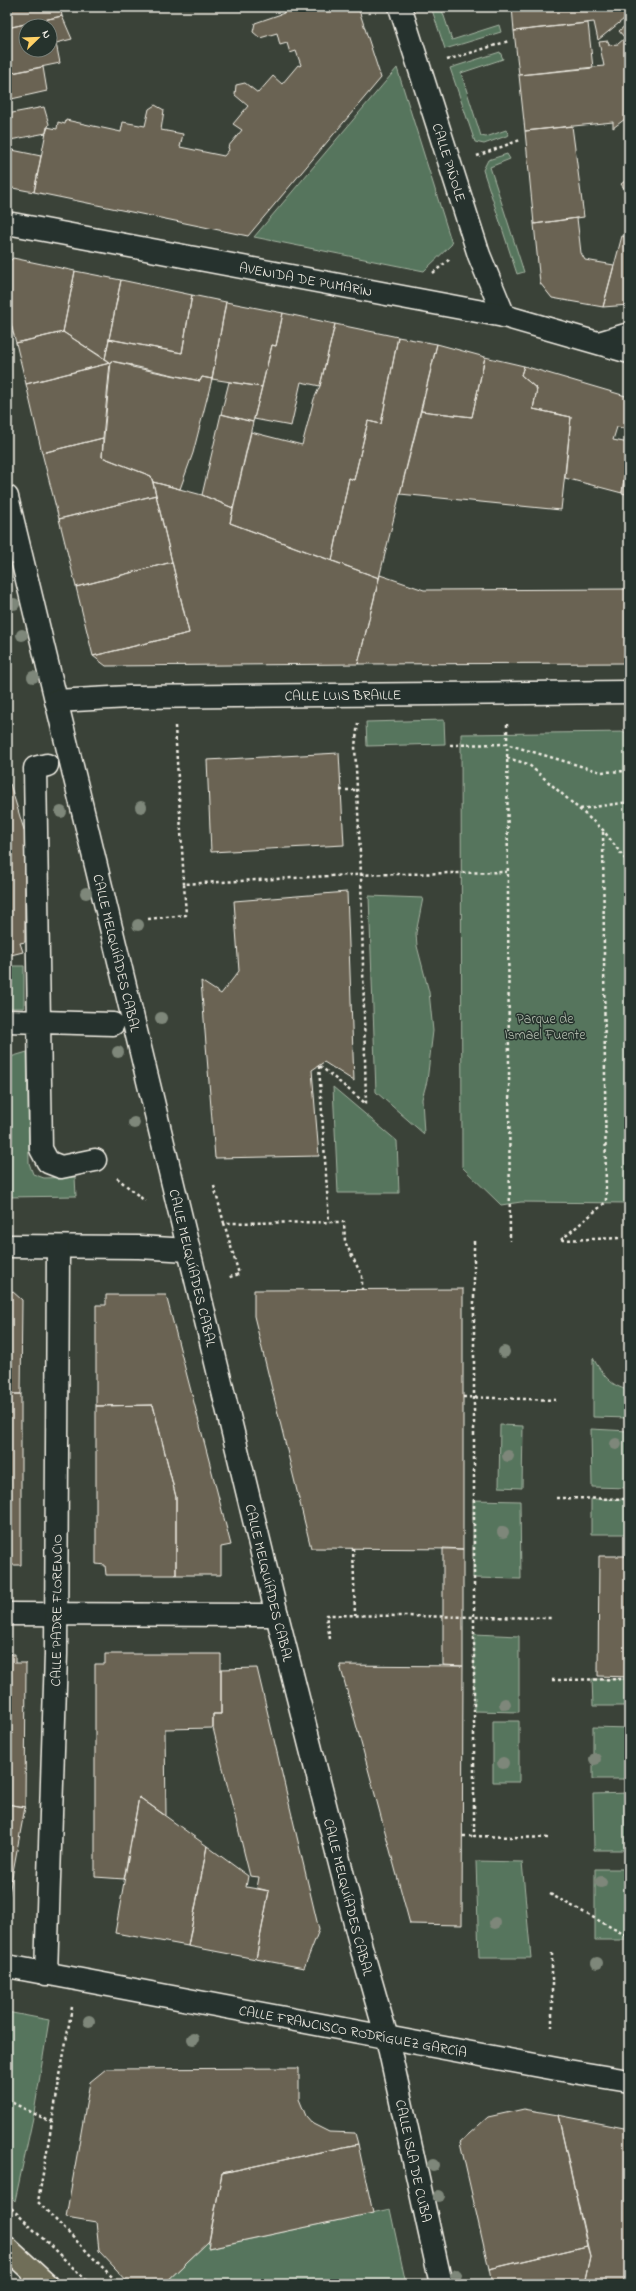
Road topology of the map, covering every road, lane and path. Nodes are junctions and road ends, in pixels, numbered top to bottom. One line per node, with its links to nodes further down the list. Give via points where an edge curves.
1 (400, 7): 7 (street, CALLE PIÑOLE, via 479,255)
2 (509, 41): 3 (path)
3 (439, 62)
4 (520, 140): 5 (path)
5 (476, 156)
6 (7, 223): 7 (street, AVENIDA DE PUMARÍN)
7 (504, 316): 9 (street, AVENIDA DE PUMARÍN)
8 (629, 334): 9 (street)
9 (602, 342): 10 (street, AVENIDA DE PUMARÍN)
10 (629, 352)
11 (7, 497): 12 (street, CALLE MELQUÍADES CABAL)
12 (10, 519): 15 (street, CALLE MELQUÍADES CABAL)
13 (629, 692): 14 (street, CALLE LUIS BRAILLE)
14 (364, 695): 15 (street, CALLE LUIS BRAILLE); 24 (path, via 355,738)
15 (56, 700): 47 (street, CALLE MELQUÍADES CABAL)
16 (507, 724): 18 (path)
17 (175, 726): 31 (path)
18 (506, 744): 19 (path); 20 (path); 22 (path, via 601,772)
19 (450, 746)
20 (507, 758): 26 (path, via 528,764); 29 (path)
21 (47, 765): 34 (street, via 35,768)
22 (629, 771)
23 (340, 790): 24 (path)
24 (356, 790): 30 (path)
25 (629, 802): 26 (path)
26 (580, 809): 27 (path)
27 (604, 830): 28 (path); 42 (path, via 606,1202 561,1240)
28 (629, 864)
29 (507, 872): 30 (path); 44 (path)
30 (361, 875): 31 (path); 40 (path, via 366,1104 319,1066)
31 (184, 884): 32 (path, via 186,915)
32 (148, 919)
33 (7, 1021): 34 (street)
34 (39, 1021): 35 (street); 36 (street); 37 (street, via 41,1148 48,1162 61,1167)
35 (113, 1024)
36 (7, 1032)
37 (95, 1160): 39 (path)
38 (214, 1186): 41 (path)
39 (145, 1201)
40 (329, 1222): 41 (path); 49 (path, via 344,1222 345,1242 362,1276)
41 (224, 1223): 48 (path, via 239,1274)
42 (622, 1238)
43 (474, 1241): 51 (path)
44 (510, 1241)
45 (7, 1246): 46 (street)
46 (58, 1247): 47 (street); 57 (street, CALLE PADRE FLORENCIO)
47 (188, 1250): 58 (street, CALLE MELQUÍADES CABAL)
48 (227, 1278)
49 (362, 1290)
50 (463, 1397): 51 (path)
51 (472, 1398): 52 (path); 60 (path)
52 (557, 1400)
53 (556, 1498): 54 (path)
54 (629, 1499)
55 (353, 1548): 59 (path)
56 (7, 1614): 57 (street)
57 (55, 1614): 58 (street); 72 (street, CALLE PADRE FLORENCIO)
58 (277, 1615): 75 (street, CALLE MELQUÍADES CABAL, via 361,1947)
59 (355, 1615): 60 (path); 62 (path, via 326,1615)
60 (474, 1616): 61 (path); 66 (path)
61 (553, 1618)
62 (330, 1639)
63 (629, 1679): 64 (path)
64 (552, 1680)
65 (463, 1836): 66 (path)
66 (474, 1836): 67 (path)
67 (551, 1838)
68 (550, 1894): 69 (path)
69 (629, 1937)
70 (552, 1954): 74 (path)
71 (7, 1966): 72 (street)
72 (46, 1974): 75 (street, CALLE FRANCISCO RODRÍGUEZ GARCÍA)
73 (70, 2016): 78 (path)
74 (552, 2027)
75 (387, 2038): 76 (street, CALLE FRANCISCO RODRÍGUEZ GARCÍA); 84 (street, CALLE ISLA DE CUBA)
76 (629, 2081)
77 (7, 2100): 78 (path)
78 (51, 2122): 83 (path, via 38,2202)
79 (7, 2204): 82 (path)
80 (7, 2248): 81 (highway)
81 (46, 2284)
82 (90, 2284)
83 (119, 2284)
84 (441, 2284)

